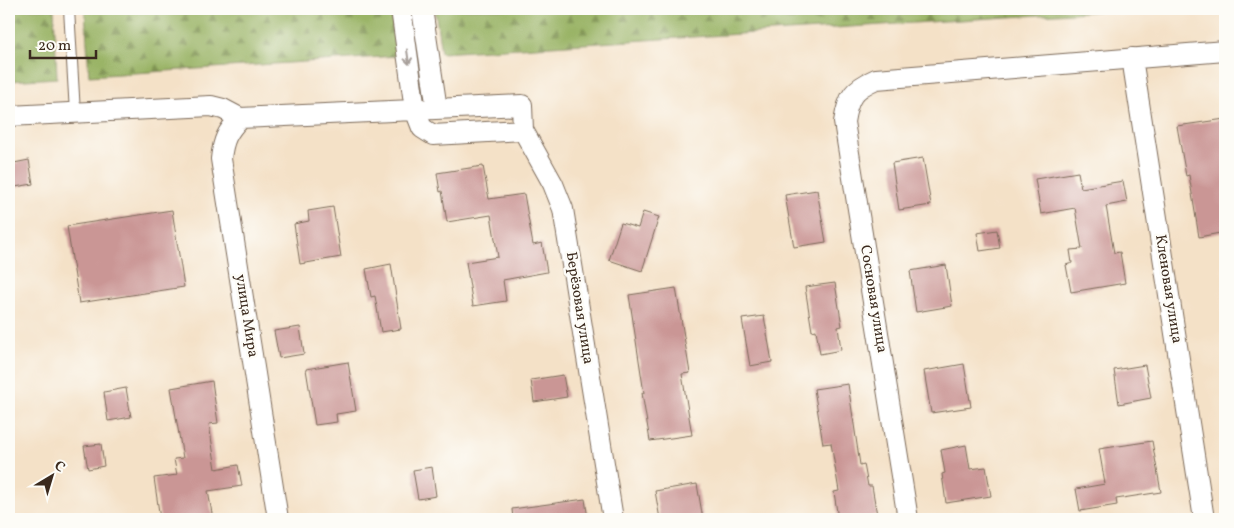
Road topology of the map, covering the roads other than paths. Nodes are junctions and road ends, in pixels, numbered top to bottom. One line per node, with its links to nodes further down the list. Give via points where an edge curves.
1 (69, 9): 8 (lane)
2 (401, 9): 7 (street, one-way to 7)
3 (422, 9): 6 (street)
4 (1225, 50): 5 (street)
5 (1132, 58): 14 (street, Сосновая улица, via 876,78 853,93 846,106 844,122); 15 (street, Кленовая улица)
6 (437, 109): 7 (street); 11 (street, Берёзовая улица, via 522,105)
7 (415, 110): 10 (street); 11 (street, via 422,128 433,135)
8 (74, 113): 9 (street); 10 (street, via 210,106)
9 (9, 116)
10 (240, 118): 12 (street, улица Мира, via 228,131 221,159)
11 (523, 130): 13 (street, Берёзовая улица, via 563,209)
12 (278, 519)
13 (613, 519)
14 (908, 519)
15 (1204, 519)

